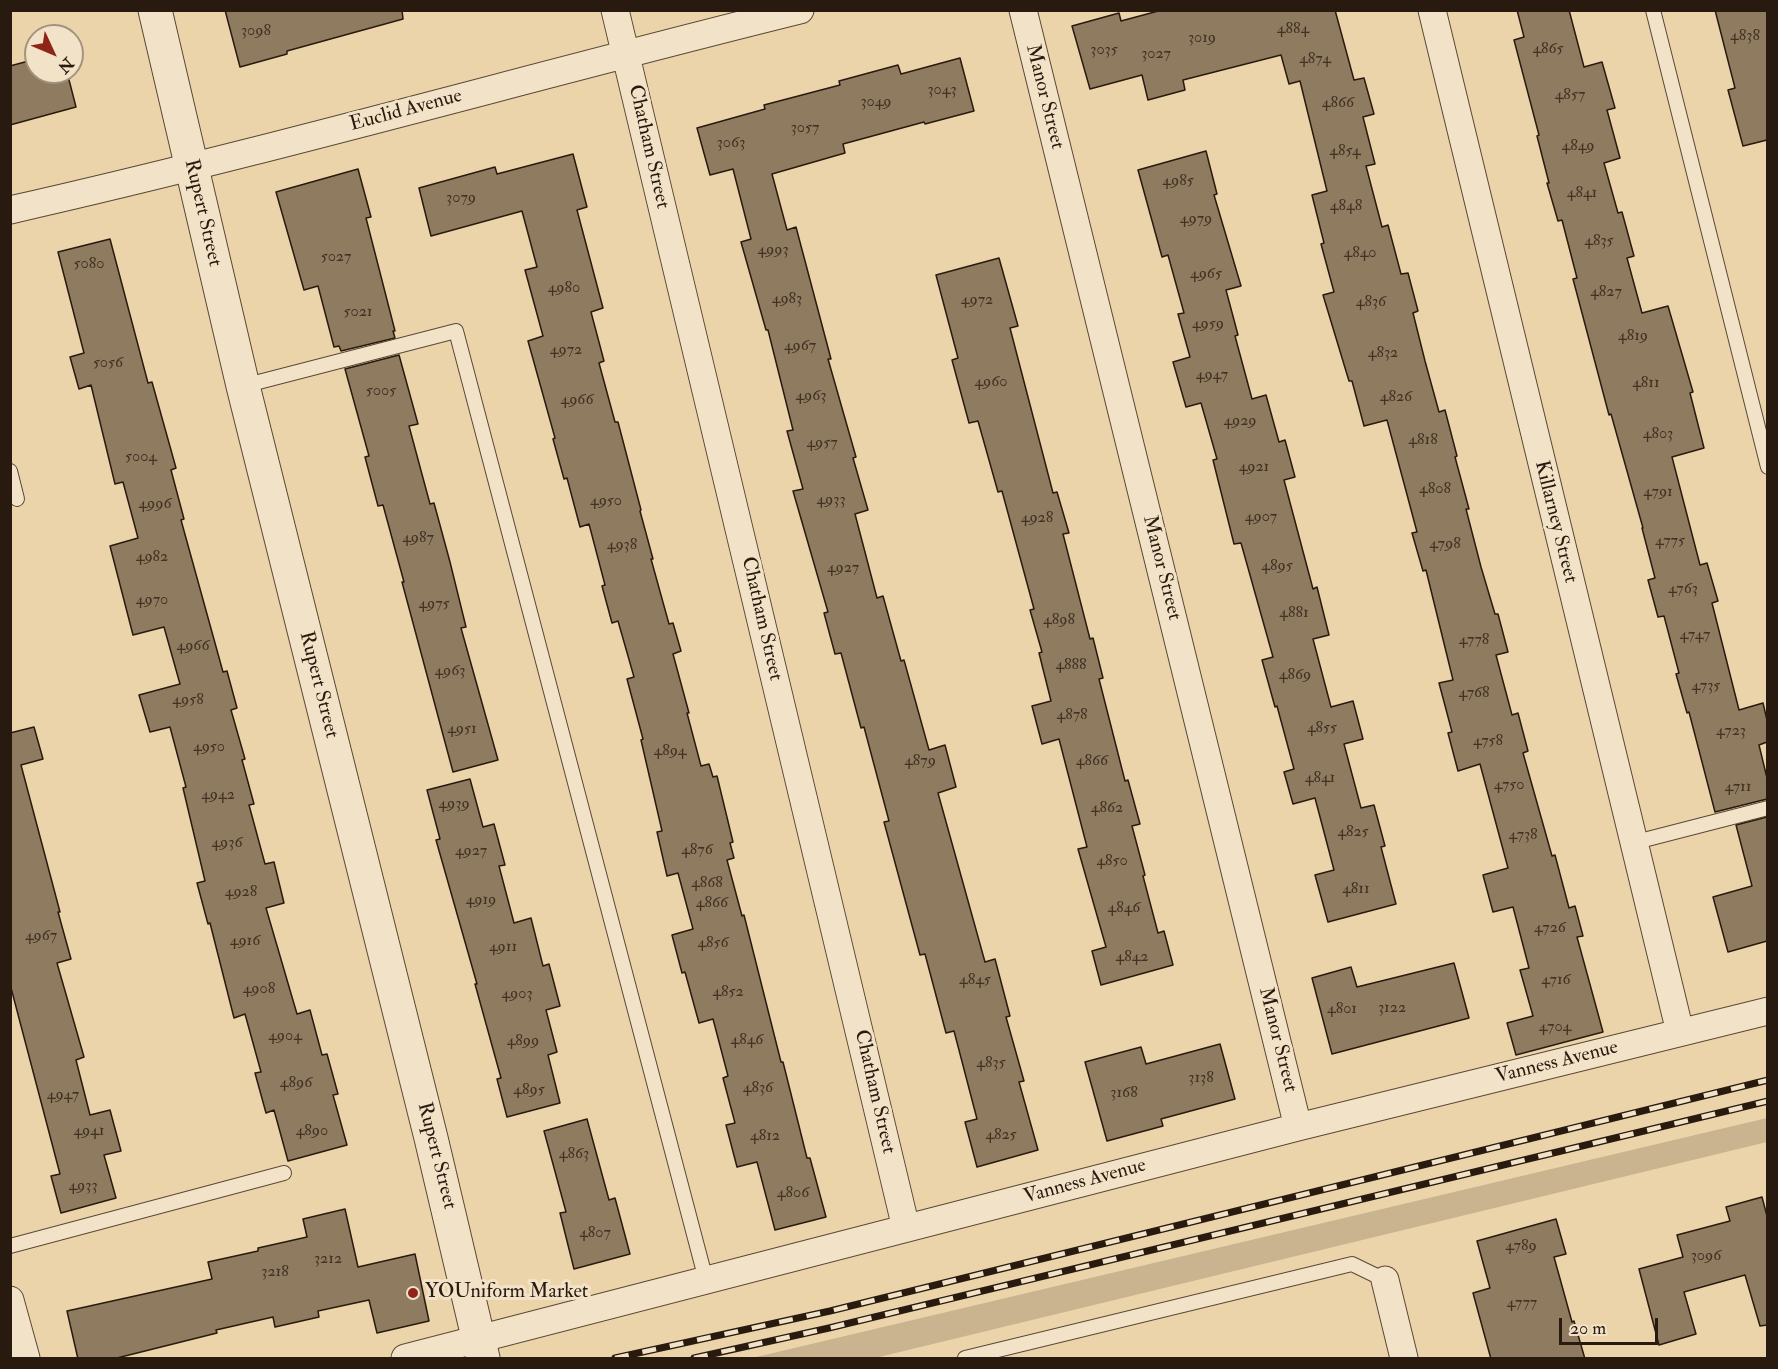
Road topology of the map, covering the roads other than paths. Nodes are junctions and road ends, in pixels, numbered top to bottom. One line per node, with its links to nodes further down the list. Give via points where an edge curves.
1 (155, 10): 8 (street, Rupert Street)
2 (615, 10): 7 (street, Chatham Street)
3 (800, 10): 7 (street, Euclid Avenue)
4 (1023, 10): 18 (street, Manor Street)
5 (1432, 10): 15 (street, Killarney Street)
6 (1653, 10): 11 (lane)
7 (626, 54): 8 (street, Euclid Avenue); 20 (street, Chatham Street)
8 (192, 167): 9 (street, Euclid Avenue); 10 (street, Rupert Street)
9 (10, 210)
10 (243, 386): 22 (lane, via 456,331); 25 (street, Rupert Street)
11 (1767, 467)
12 (10, 471): 13 (lane)
13 (17, 499)
14 (1767, 808): 15 (lane)
15 (1632, 843): 17 (street, Killarney Street)
16 (1767, 1011): 17 (street, Vanness Avenue)
17 (1680, 1032): 18 (street, Vanness Avenue)
18 (1298, 1126): 20 (street, Vanness Avenue)
19 (284, 1173): 21 (lane)
20 (906, 1228): 22 (street, Vanness Avenue)
21 (10, 1246)
22 (706, 1280): 25 (street, Vanness Avenue)
23 (1385, 1280): 28 (lane, via 1352,1264); 29 (street)
24 (10, 1300): 26 (street)
25 (481, 1349): 27 (street, Vanness Avenue)
26 (26, 1359)
27 (405, 1359)
28 (965, 1359)
29 (1404, 1359)

